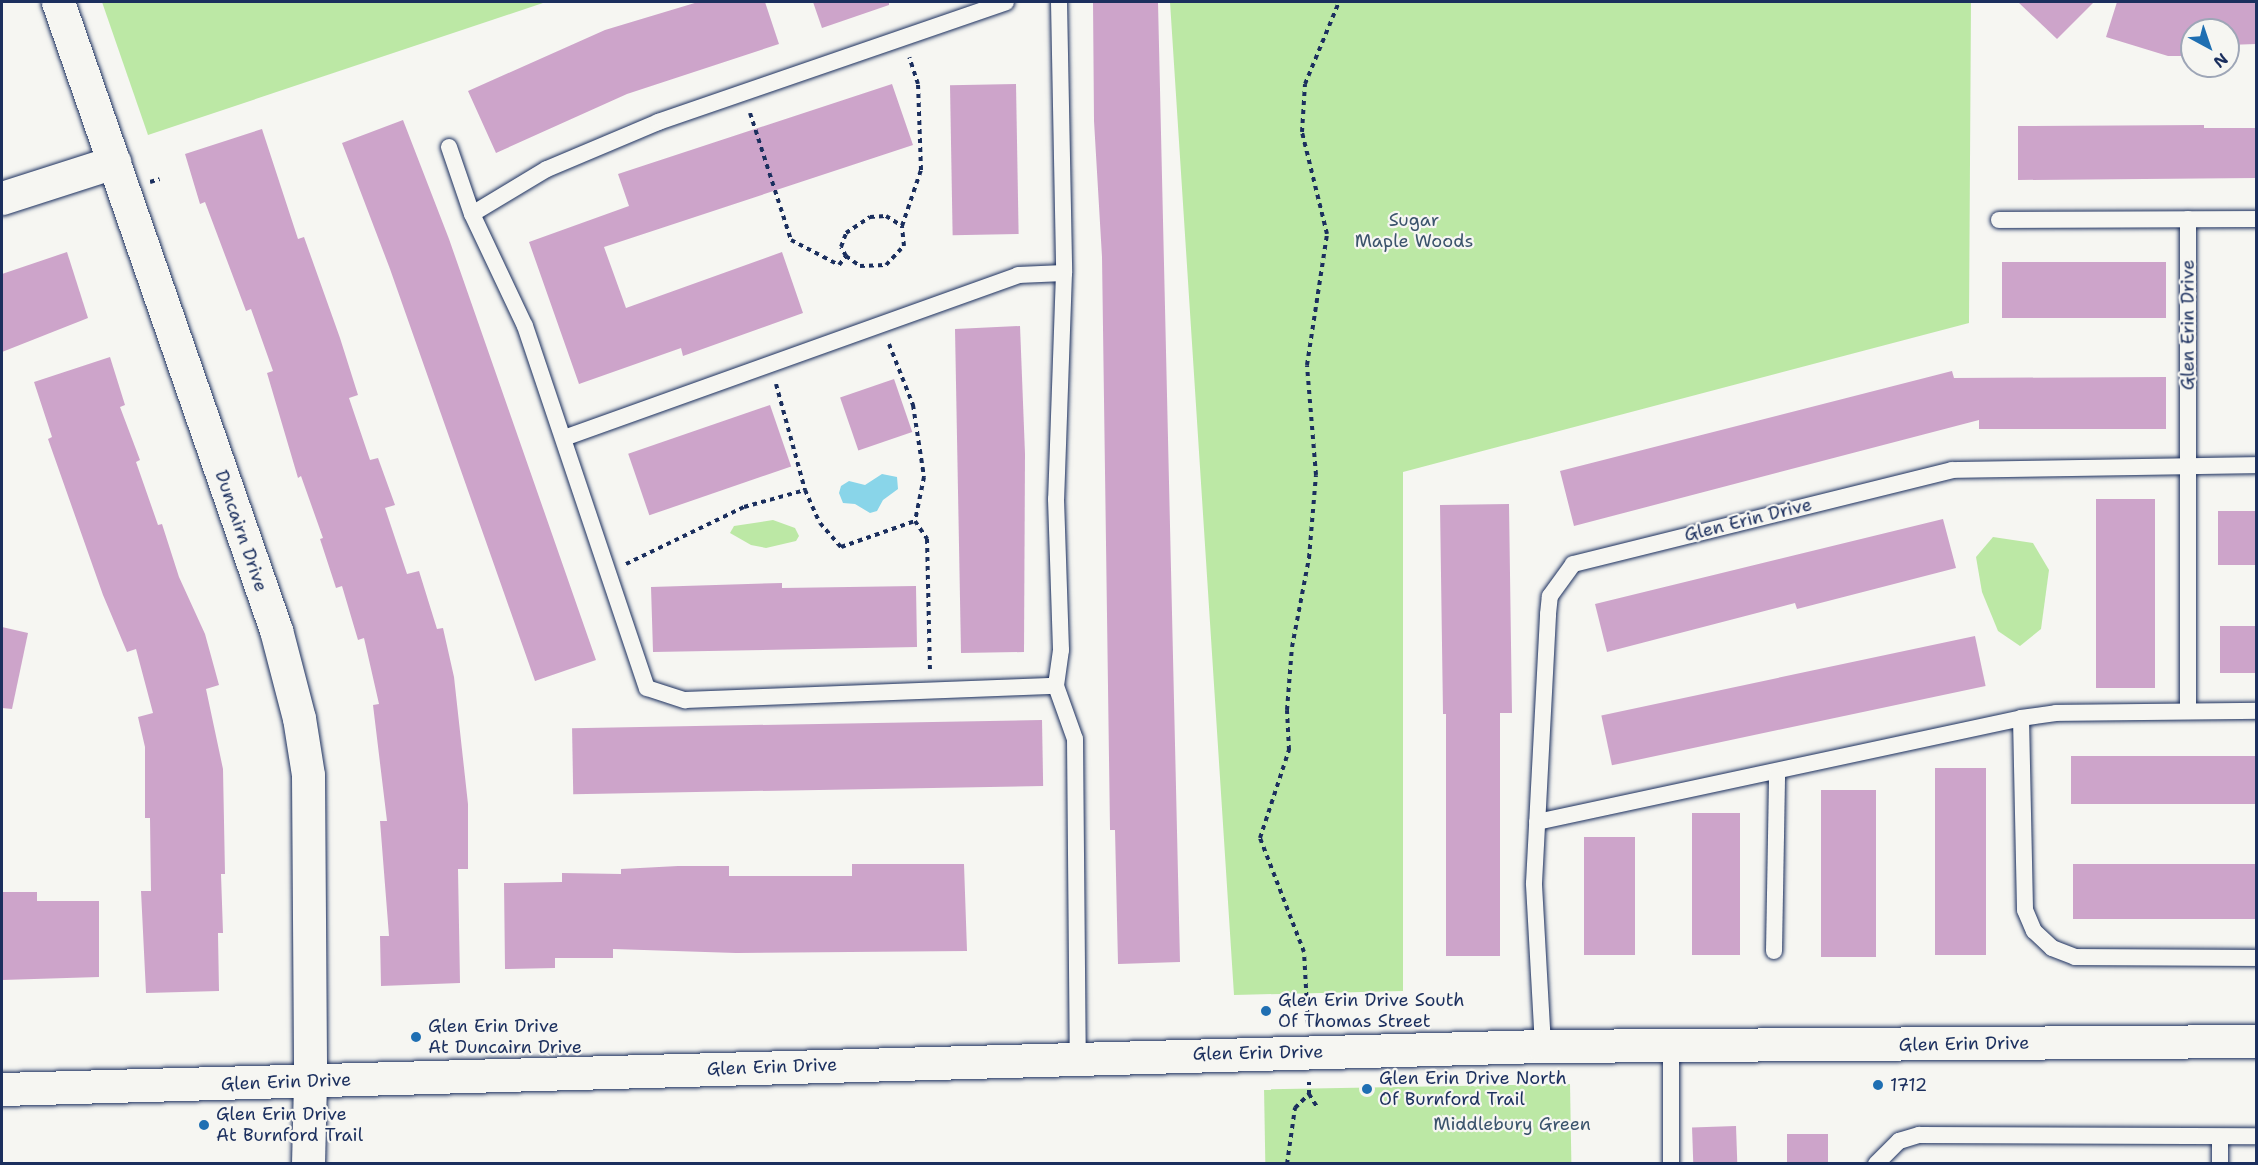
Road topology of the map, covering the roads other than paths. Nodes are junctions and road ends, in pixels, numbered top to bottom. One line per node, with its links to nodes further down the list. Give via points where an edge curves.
1 (58, 2): 5 (street, Duncairn Drive)
2 (1006, 2): 7 (lane, via 658,122 547,169)
3 (1059, 2): 11 (lane)
4 (449, 147): 7 (lane)
5 (114, 162): 6 (street); 27 (street, Duncairn Drive, via 276,630 299,718 308,775)
6 (2, 198)
7 (472, 214): 12 (lane, via 525,326)
8 (2188, 219): 9 (lane); 10 (lane); 14 (lane, Glen Erin Drive)
9 (2256, 219)
10 (1999, 220)
11 (1064, 273): 12 (lane, via 1018,275 883,327); 15 (lane, via 1056,499 1061,650)
12 (564, 438): 15 (lane, via 646,688 685,700)
13 (2256, 465): 14 (lane, Glen Erin Drive)
14 (2188, 466): 16 (lane, Glen Erin Drive); 20 (lane, Glen Erin Drive, via 1952,470 1573,564 1550,596)
15 (1056, 686): 26 (lane, via 1075,739)
16 (2188, 711): 17 (lane); 18 (lane, via 2056,713)
17 (2256, 711)
18 (2021, 718): 19 (lane); 22 (lane, via 2025,910 2034,931 2052,948 2075,957)
19 (1777, 773): 20 (lane); 21 (lane)
20 (1537, 822): 24 (lane, Glen Erin Drive, via 1534,883)
21 (1774, 951)
22 (2256, 958)
23 (2256, 1041): 25 (street, Glen Erin Drive)
24 (1543, 1046): 25 (street, Glen Erin Drive); 26 (street, Glen Erin Drive)
25 (1671, 1048): 32 (lane)
26 (1078, 1057): 27 (street, Glen Erin Drive)
27 (310, 1082): 28 (street, Glen Erin Drive); 31 (street, Duncairn Drive)
28 (2, 1089)
29 (2256, 1136): 30 (lane)
30 (2220, 1137): 33 (lane, via 1919,1135 1899,1141); 34 (lane)
31 (308, 1164)
32 (1671, 1164)
33 (1876, 1164)
34 (2220, 1164)

